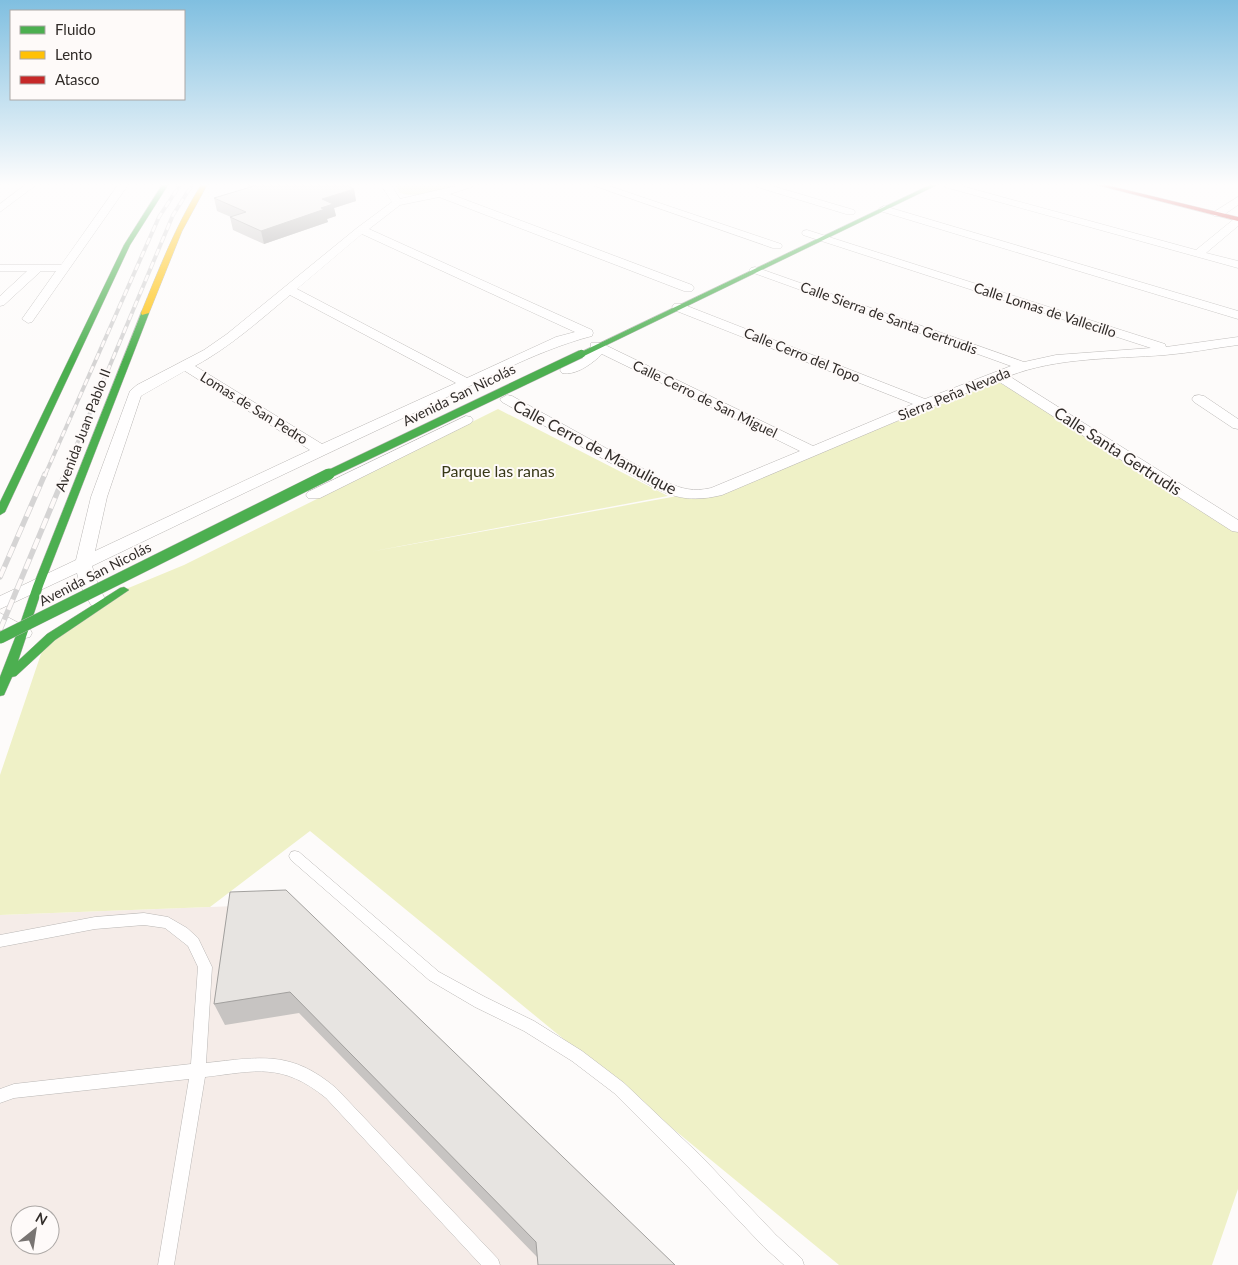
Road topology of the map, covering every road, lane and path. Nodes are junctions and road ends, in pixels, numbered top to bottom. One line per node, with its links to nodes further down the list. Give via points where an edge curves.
1 (80, 244): 18 (street)
2 (128, 244): 41 (street)
3 (172, 244): 46 (street, Avenida Juan Pablo II)
4 (344, 244): 21 (street)
5 (393, 244): 26 (street)
6 (578, 244): 20 (street)
7 (781, 244): 13 (street)
8 (810, 244): 19 (street, Avenida San Nicolás)
9 (841, 244): 29 (street, Calle Lomas de Vallecillo)
10 (1001, 244): 24 (street)
11 (1162, 244): 14 (street)
12 (1210, 244): 14 (street)
13 (760, 254)
14 (1198, 254): 15 (street)
15 (1238, 265)
16 (0, 268): 17 (street)
17 (38, 268): 18 (street); 23 (street)
18 (63, 268): 25 (street)
19 (755, 270): 22 (street, Avenida San Nicolás); 31 (street, Calle Sierra de Santa Gertrudis)
20 (693, 286): 22 (street, Avenida San Nicolás)
21 (290, 290): 30 (street, via 232,337); 33 (street)
22 (675, 301): 28 (street, Avenida San Nicolás); 36 (street, Calle Cerro del Topo)
23 (0, 302)
24 (1238, 315)
25 (28, 319)
26 (591, 331): 33 (street, via 561,340); 43 (street, Avenida San Nicolás, via 570,346)
27 (1238, 341): 29 (street, Sierra Peña Nevada)
28 (596, 346): 34 (street, via 597,352 586,361); 39 (street, Calle Cerro de San Miguel); 50 (street, Avenida San Nicolás, bridge, via 296,490)
29 (1169, 351): 31 (street, Sierra Peña Nevada, via 1075,357)
30 (186, 366): 38 (street, Lomas de San Pedro); 44 (street, via 135,394 99,496)
31 (1023, 366): 32 (street, Sierra Peña Nevada)
32 (998, 375): 36 (street, Sierra Peña Nevada); 42 (street, Calle Santa Gertrudis)
33 (467, 383): 38 (street)
34 (507, 399): 40 (street, Calle Cerro de Mamulique); 45 (street)
35 (1199, 399): 37 (street)
36 (925, 404): 39 (street, Sierra Peña Nevada)
37 (1238, 425)
38 (321, 450): 44 (street, via 193,510)
39 (814, 452): 40 (street, Sierra Peña Nevada, via 716,492 702,496)
40 (684, 495)
41 (0, 512)
42 (1238, 527)
43 (159, 540)
44 (87, 572): 46 (street); 47 (street)
45 (124, 590): 47 (street); 52 (street, via 43,641)
46 (41, 592): 48 (street); 49 (street, Avenida Juan Pablo II)
47 (97, 601): 49 (street)
48 (5, 614): 49 (street)
49 (23, 633): 51 (street); 52 (street, Avenida Juan Pablo II)
50 (0, 638)
51 (0, 645)
52 (2, 688)
53 (295, 856): 59 (lane, via 434,976 528,1026 577,1056 619,1088)
54 (3, 942): 55 (lane, via 95,923 144,918 168,923 182,932 193,942 205,967)
55 (198, 1072): 56 (lane, via 14,1091); 57 (lane); 58 (lane, via 259,1064 296,1069 313,1078 332,1092)
56 (0, 1096)
57 (166, 1265)
58 (492, 1265)
59 (796, 1265)

